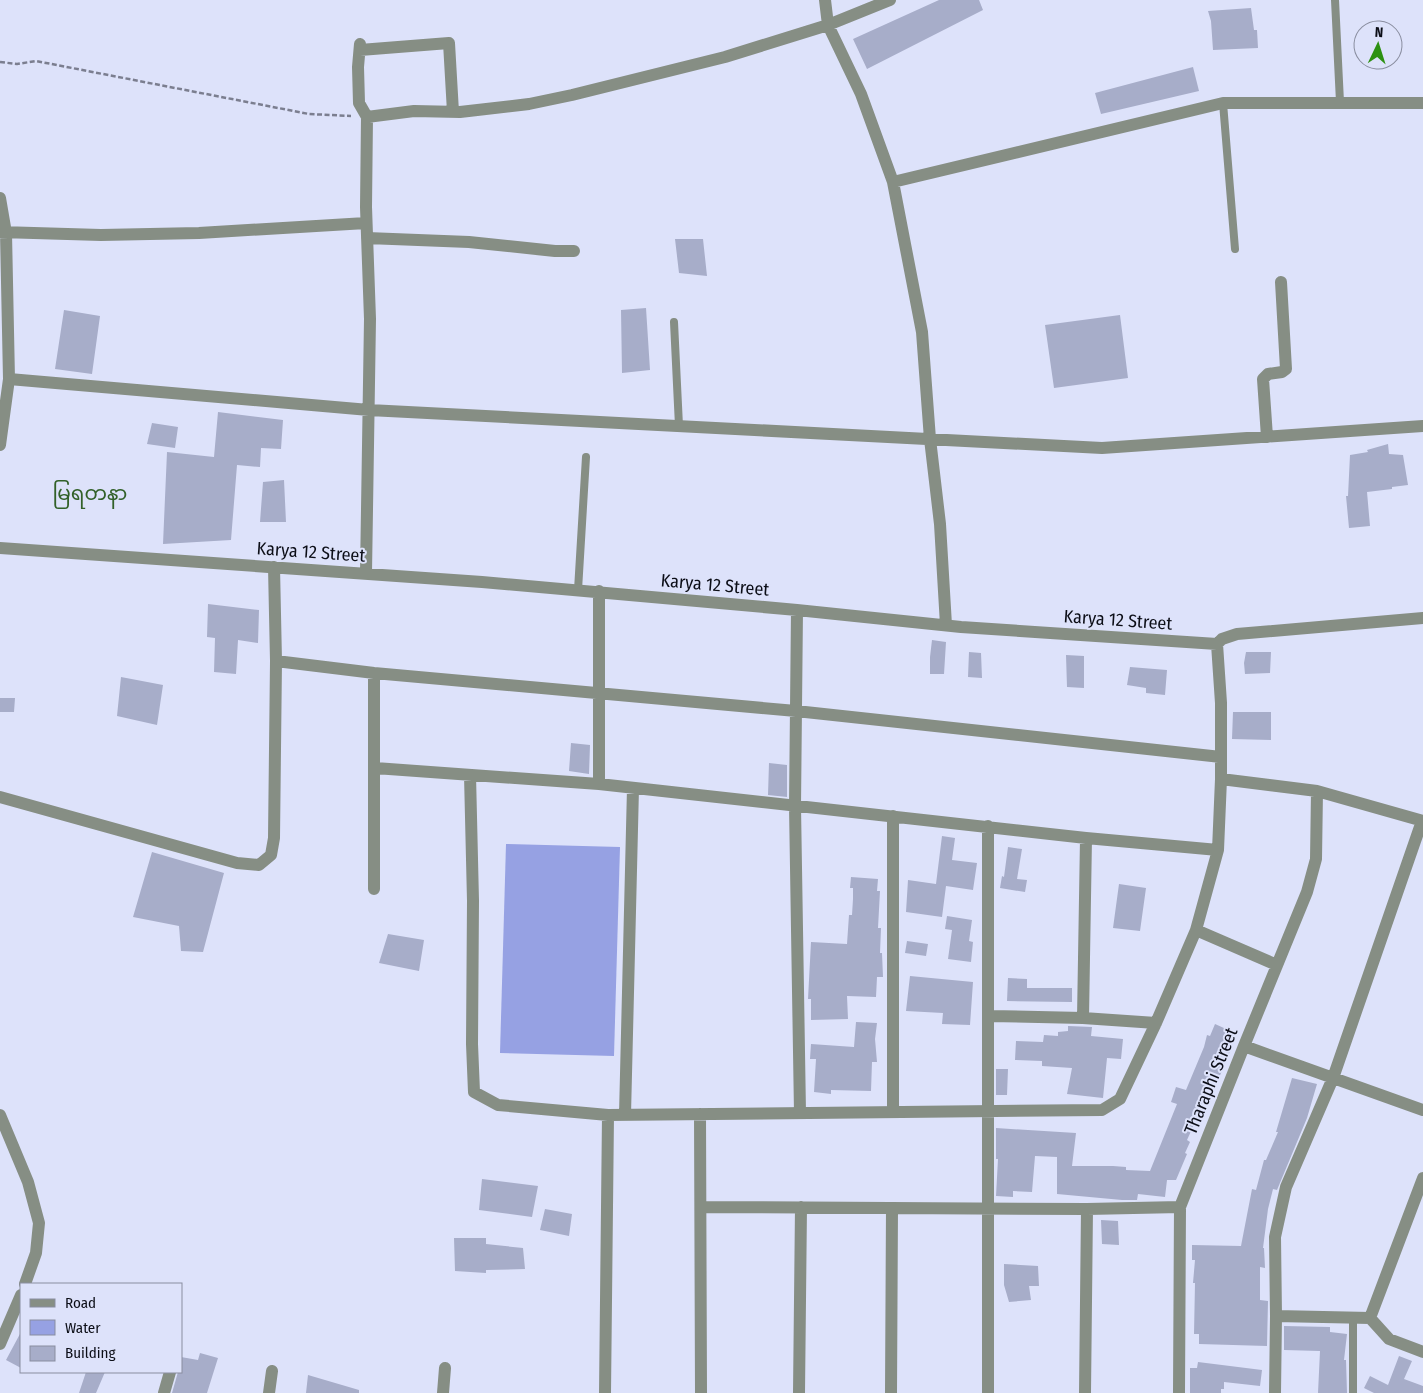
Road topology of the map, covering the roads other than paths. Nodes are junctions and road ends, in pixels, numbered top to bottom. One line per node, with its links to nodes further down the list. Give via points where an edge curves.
1 (826, 0): 4 (street)
2 (890, 0): 4 (street)
3 (1335, 0): 5 (lane)
4 (828, 25): 8 (street, via 725,58 572,95 529,104); 10 (street, via 861,94)
5 (1340, 102): 6 (street); 7 (street)
6 (1423, 102)
7 (1223, 103): 10 (street); 15 (lane)
8 (453, 112): 9 (street, via 414,111); 9 (street, via 449,43 360,47 359,103)
9 (367, 117): 12 (street)
10 (893, 182): 24 (street, via 922,332)
11 (0, 198): 13 (street)
12 (366, 223): 13 (street, via 199,233); 14 (street)
13 (3, 232): 19 (street)
14 (367, 238): 16 (street); 20 (street)
15 (1235, 249)
16 (574, 251)
17 (1281, 282): 23 (street, via 1286,369 1268,374 1263,379)
18 (674, 322): 21 (lane)
19 (9, 379): 20 (street); 25 (street)
20 (369, 410): 21 (street); 29 (street)
21 (679, 426): 24 (street)
22 (1423, 426): 23 (street)
23 (1266, 437): 24 (street, via 1102,448)
24 (930, 439): 34 (street, via 940,524)
25 (0, 445)
26 (586, 457): 30 (lane)
27 (0, 548): 28 (street, Karya 12 Street)
28 (274, 567): 29 (street, Karya 12 Street); 36 (street)
29 (366, 573): 30 (street, Karya 12 Street)
30 (578, 590): 31 (street, Karya 12 Street)
31 (598, 592): 32 (street, Karya 12 Street); 38 (street)
32 (797, 610): 34 (street, Karya 12 Street); 39 (street)
33 (1423, 618): 35 (street, Karya 12 Street, via 1237,634)
34 (946, 625): 35 (street, Karya 12 Street)
35 (1217, 644): 40 (street)
36 (276, 661): 37 (street); 47 (street, via 274,838 272,855 258,866 236,863)
37 (374, 673): 38 (street); 41 (street)
38 (599, 694): 39 (street); 44 (street)
39 (796, 711): 40 (street); 48 (street)
40 (1221, 757): 43 (street)
41 (374, 768): 42 (street); 54 (street)
42 (470, 775): 44 (street); 68 (street, via 474,1092 498,1106)
43 (1221, 779): 46 (street); 53 (street)
44 (599, 784): 45 (street)
45 (633, 788): 48 (street); 69 (street)
46 (1317, 791): 50 (street); 56 (street, Tharaphi Street, via 1316,859 1307,892)
47 (0, 797)
48 (796, 806): 49 (street); 65 (street)
49 (893, 816): 51 (street); 64 (street)
50 (1423, 821): 61 (street)
51 (988, 826): 52 (street); 57 (street)
52 (1086, 838): 53 (street); 58 (street)
53 (1218, 850): 55 (street)
54 (374, 889)
55 (1196, 930): 56 (street); 59 (street)
56 (1278, 965): 60 (street, Tharaphi Street)
57 (989, 1016): 58 (street); 63 (street)
58 (1083, 1018): 59 (street)
59 (1156, 1023): 63 (street, via 1120,1099 1102,1110)
60 (1244, 1046): 61 (street); 73 (street, Tharaphi Street)
61 (1333, 1078): 62 (street); 79 (street, via 1284,1196 1275,1237)
62 (1423, 1110)
63 (989, 1111): 64 (street); 75 (street)
64 (893, 1112): 65 (street)
65 (800, 1113): 66 (street)
66 (700, 1114): 69 (street); 71 (street)
67 (0, 1115): 77 (street, via 28,1182 39,1223 36,1253)
68 (608, 1115): 69 (street); 90 (street)
69 (626, 1115)
70 (1423, 1178): 81 (street)
71 (701, 1207): 72 (street); 91 (street)
72 (801, 1207): 74 (street); 92 (street)
73 (1180, 1207): 76 (street); 96 (street, Tharaphi Street)
74 (892, 1208): 75 (street); 93 (street)
75 (989, 1208): 76 (street); 94 (street)
76 (1086, 1209): 95 (street)
77 (25, 1283)
78 (20, 1297): 82 (street)
79 (1276, 1316): 80 (street); 97 (street)
80 (1353, 1318): 81 (street); 98 (lane)
81 (1370, 1318): 83 (street, via 1389,1339)
82 (0, 1344)
83 (1423, 1352)
84 (445, 1368): 89 (street)
85 (272, 1371): 88 (street)
86 (170, 1373): 87 (street)
87 (164, 1393)
88 (269, 1393)
89 (444, 1393)
90 (605, 1393)
91 (701, 1393)
92 (799, 1393)
93 (891, 1393)
94 (988, 1393)
95 (1085, 1393)
96 (1179, 1393)
97 (1275, 1393)
98 (1352, 1393)

